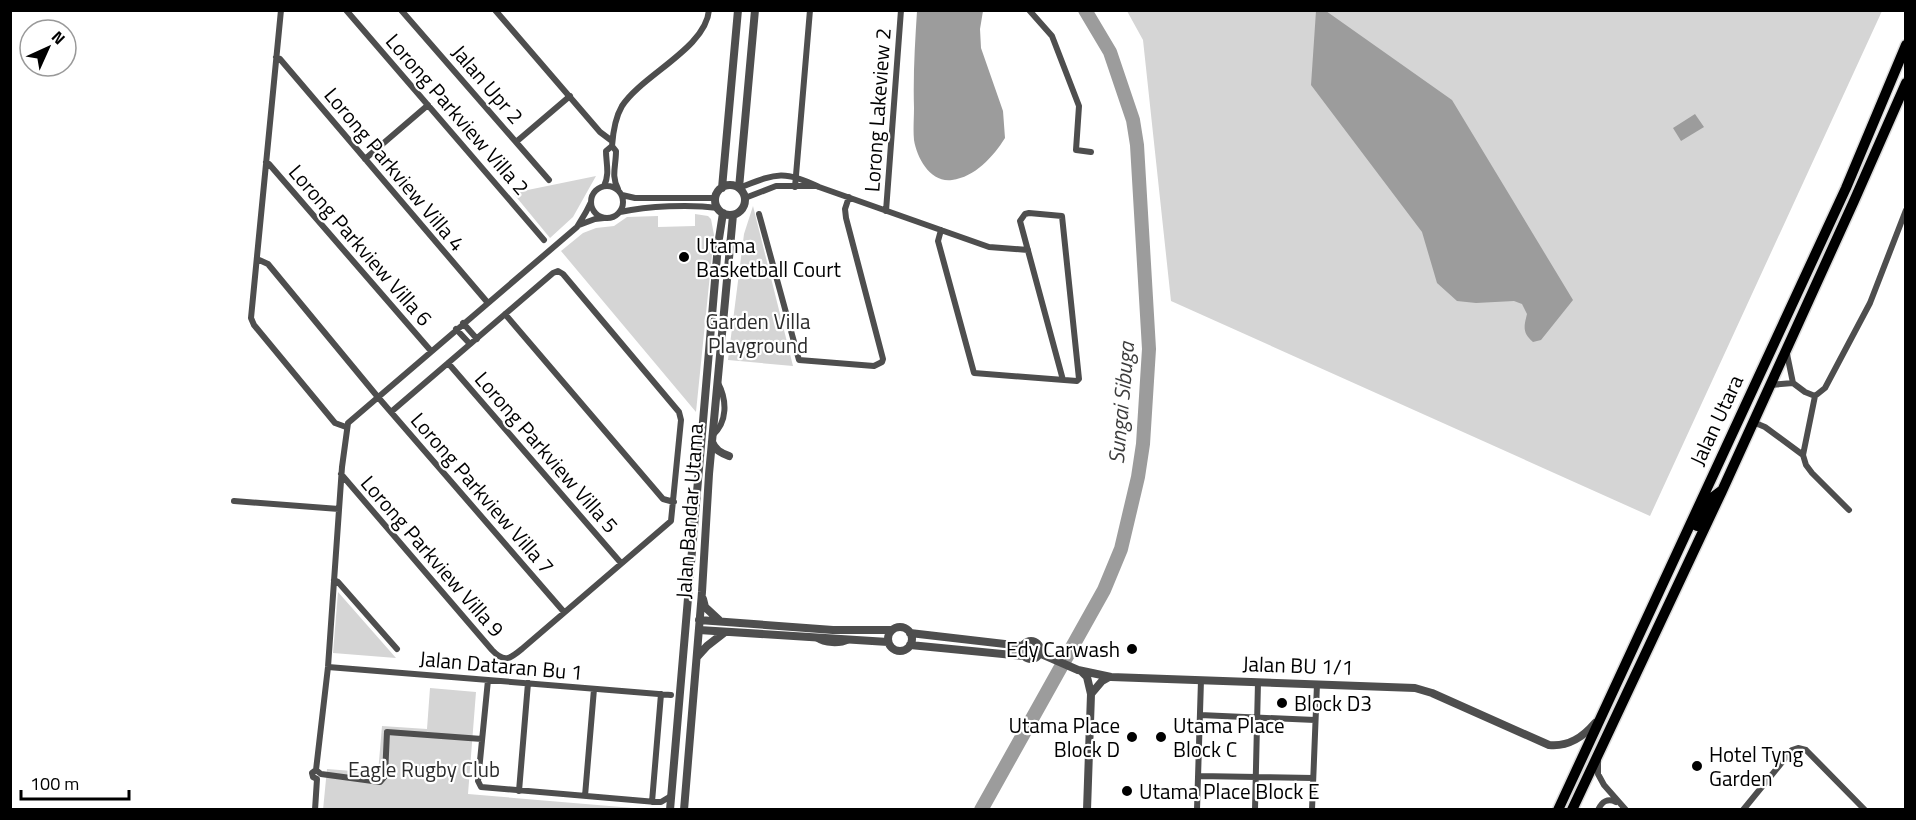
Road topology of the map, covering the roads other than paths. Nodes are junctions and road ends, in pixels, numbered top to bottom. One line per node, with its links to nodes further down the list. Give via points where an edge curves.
1 (281, 10): 12 (street)
2 (346, 10): 15 (street, Lorong Parkview Villa 2)
3 (401, 10): 16 (street, Jalan Upr 2)
4 (495, 10): 14 (street)
5 (709, 10): 17 (street, via 693,42 622,106)
6 (738, 10): 27 (street)
7 (755, 10): 28 (street)
8 (810, 10): 22 (street)
9 (901, 10): 36 (street, Lorong Lakeview 2)
10 (1029, 10): 18 (street, via 1052,36 1079,106 1076,150)
11 (1905, 45): 74 (highway, Jalan Utara, via 1846,188)
12 (276, 57): 19 (street, Lorong Parkview Villa 4); 20 (street)
13 (1905, 82): 52 (highway, Jalan Utara)
14 (570, 96): 16 (street); 17 (street)
15 (428, 105): 19 (street); 43 (street, Lorong Parkview Villa 2)
16 (516, 142): 23 (street, Jalan Upr 2)
17 (612, 144): 21 (street, via 616,152); 21 (street, via 606,151 606,163)
18 (1092, 152)
19 (365, 159): 46 (street, Lorong Parkview Villa 4)
20 (266, 162): 45 (street); 53 (street, Lorong Parkview Villa 6)
21 (611, 169): 24 (street); 29 (street)
22 (797, 176): 25 (street); 26 (street); 28 (street, via 772,176)
23 (549, 180)
24 (603, 186): 29 (street); 33 (street, via 594,191)
25 (795, 187): 26 (street); 32 (street, via 776,186)
26 (819, 187): 30 (street)
27 (722, 188): 28 (street); 31 (street)
28 (739, 188): 32 (street)
29 (620, 192): 31 (street, via 635,198); 37 (street, via 624,204)
30 (849, 197): 36 (street); 38 (street, via 846,218 883,358 874,366 799,360)
31 (716, 198): 35 (street)
32 (745, 198): 39 (street, Jalan Bandar Utama, via 744,207)
33 (591, 202): 40 (street, via 594,211); 41 (street)
34 (1905, 210): 59 (street, via 1870,303 1825,388)
35 (720, 211): 37 (street, via 705,206); 39 (street); 67 (street)
36 (886, 211): 42 (street)
37 (620, 212): 40 (street)
38 (759, 214)
39 (733, 215): 63 (street, Jalan Bandar Utama)
40 (606, 218): 41 (street)
41 (579, 225): 46 (street)
42 (940, 230): 44 (street, via 994,248); 55 (street, via 938,241 974,373)
43 (544, 240)
44 (1028, 250): 55 (street); 55 (street, via 1020,221 1025,214 1062,216 1079,379)
45 (257, 259): 58 (street, Lorong Parkview Villa 7, via 268,264); 62 (street, via 252,322 335,423)
46 (488, 303): 48 (street)
47 (506, 314): 50 (street); 71 (street, via 663,499); 71 (street, via 553,273 563,274 679,412)
48 (463, 323): 49 (street); 50 (street)
49 (456, 329): 51 (street); 53 (street)
50 (477, 339): 51 (street)
51 (470, 344): 54 (street)
52 (1786, 350): 56 (street); 57 (highway, Jalan Utara)
53 (431, 351): 58 (street)
54 (448, 363): 60 (street); 75 (street, Lorong Parkview Villa 5)
55 (1063, 380)
56 (1793, 383): 57 (street); 59 (street)
57 (1769, 385): 61 (highway, Jalan Utara)
58 (378, 396): 60 (street, Lorong Parkview Villa 7); 62 (street)
59 (1815, 396): 64 (street)
60 (391, 412): 79 (street, Lorong Parkview Villa 7)
61 (1752, 422): 64 (street); 69 (highway, Jalan Utara)
62 (346, 427): 68 (street)
63 (712, 439): 65 (street, via 714,447); 66 (street, Jalan Bandar Utama)
64 (1803, 455): 73 (street, via 1812,473)
65 (729, 456)
66 (710, 460): 67 (street); 78 (street, Jalan Bandar Utama)
67 (698, 472): 77 (street)
68 (341, 474): 72 (street); 79 (street, Lorong Parkview Villa 9, via 502,658 509,659)
69 (1722, 491): 74 (highway, via 1709,500 1684,554); 112 (highway, Jalan Utara)
70 (234, 501): 72 (street)
71 (674, 502): 75 (street, via 668,525)
72 (339, 509): 76 (street)
73 (1849, 510)
74 (1675, 554): 107 (highway, Jalan Utara)
75 (621, 563): 79 (street)
76 (334, 580): 88 (street); 93 (street)
77 (690, 583): 81 (street); 92 (street, Jalan Bandar Utama)
78 (702, 592): 80 (street, via 705,607); 81 (street, Jalan Bandar Utama)
79 (564, 612)
80 (720, 621): 81 (street); 82 (street, via 833,630)
81 (697, 624): 83 (street); 91 (street, Jalan Bandar Utama); 92 (street, via 690,630 689,653)
82 (892, 630): 84 (street, via 903,627); 85 (street)
83 (725, 632): 85 (street); 91 (street)
84 (910, 633): 86 (street); 87 (street)
85 (888, 642): 86 (street, via 896,650)
86 (910, 645): 90 (street)
87 (1022, 646): 89 (street, via 1028,641 1035,642); 90 (street)
88 (397, 649)
89 (1040, 653): 90 (street, via 1031,660); 94 (street, Jalan BU 1/1)
90 (1023, 656)
91 (696, 658): 125 (street, Jalan Bandar Utama)
92 (682, 666): 101 (street, Jalan Bandar Utama)
93 (328, 668): 96 (street, Jalan Dataran Bu 1); 113 (street)
94 (1082, 671): 95 (street, Jalan BU 1/1); 103 (street)
95 (1111, 677): 97 (street, Jalan BU 1/1); 103 (street)
96 (488, 680): 99 (street, Jalan Dataran Bu 1); 111 (street)
97 (1201, 680): 98 (street, Jalan BU 1/1); 108 (street)
98 (1258, 682): 100 (street, Jalan BU 1/1); 109 (street)
99 (528, 684): 102 (street, Jalan Dataran Bu 1); 117 (street)
100 (1317, 684): 107 (street, Jalan BU 1/1, via 1419,689 1549,746 1582,737); 110 (street)
101 (681, 686): 105 (street); 106 (street, Jalan Bandar Utama)
102 (594, 689): 104 (street, Jalan Dataran Bu 1); 118 (street)
103 (1093, 691): 126 (street)
104 (661, 694): 105 (street, Jalan Dataran Bu 1); 120 (street)
105 (671, 695): 106 (street)
106 (679, 706): 119 (street, Jalan Bandar Utama)
107 (1601, 714): 130 (highway, Jalan Utara)
108 (1200, 715): 109 (street); 114 (street)
109 (1257, 717): 110 (street); 115 (street)
110 (1315, 720): 116 (street)
111 (482, 740): 113 (street, via 387,732 385,777 380,782); 117 (street, via 481,787)
112 (1598, 755): 121 (street, via 1599,774); 131 (highway, Jalan Utara)
113 (318, 774): 123 (street)
114 (1198, 776): 115 (street); 127 (street)
115 (1256, 777): 116 (street); 128 (street)
116 (1313, 778): 129 (street)
117 (519, 791): 118 (street)
118 (585, 796): 120 (street)
119 (671, 796): 120 (street, via 662,802); 124 (street, Jalan Bandar Utama)
120 (652, 802)
121 (1619, 803): 132 (street, via 1606,801); 133 (street)
122 (1744, 809): 134 (street, via 1792,750 1798,748 1806,750)
123 (315, 810)
124 (670, 810)
125 (684, 810)
126 (1087, 810)
127 (1197, 810)
128 (1255, 810)
129 (1311, 810)
130 (1558, 810)
131 (1572, 810)
132 (1598, 810)
133 (1626, 810)
134 (1865, 810)

